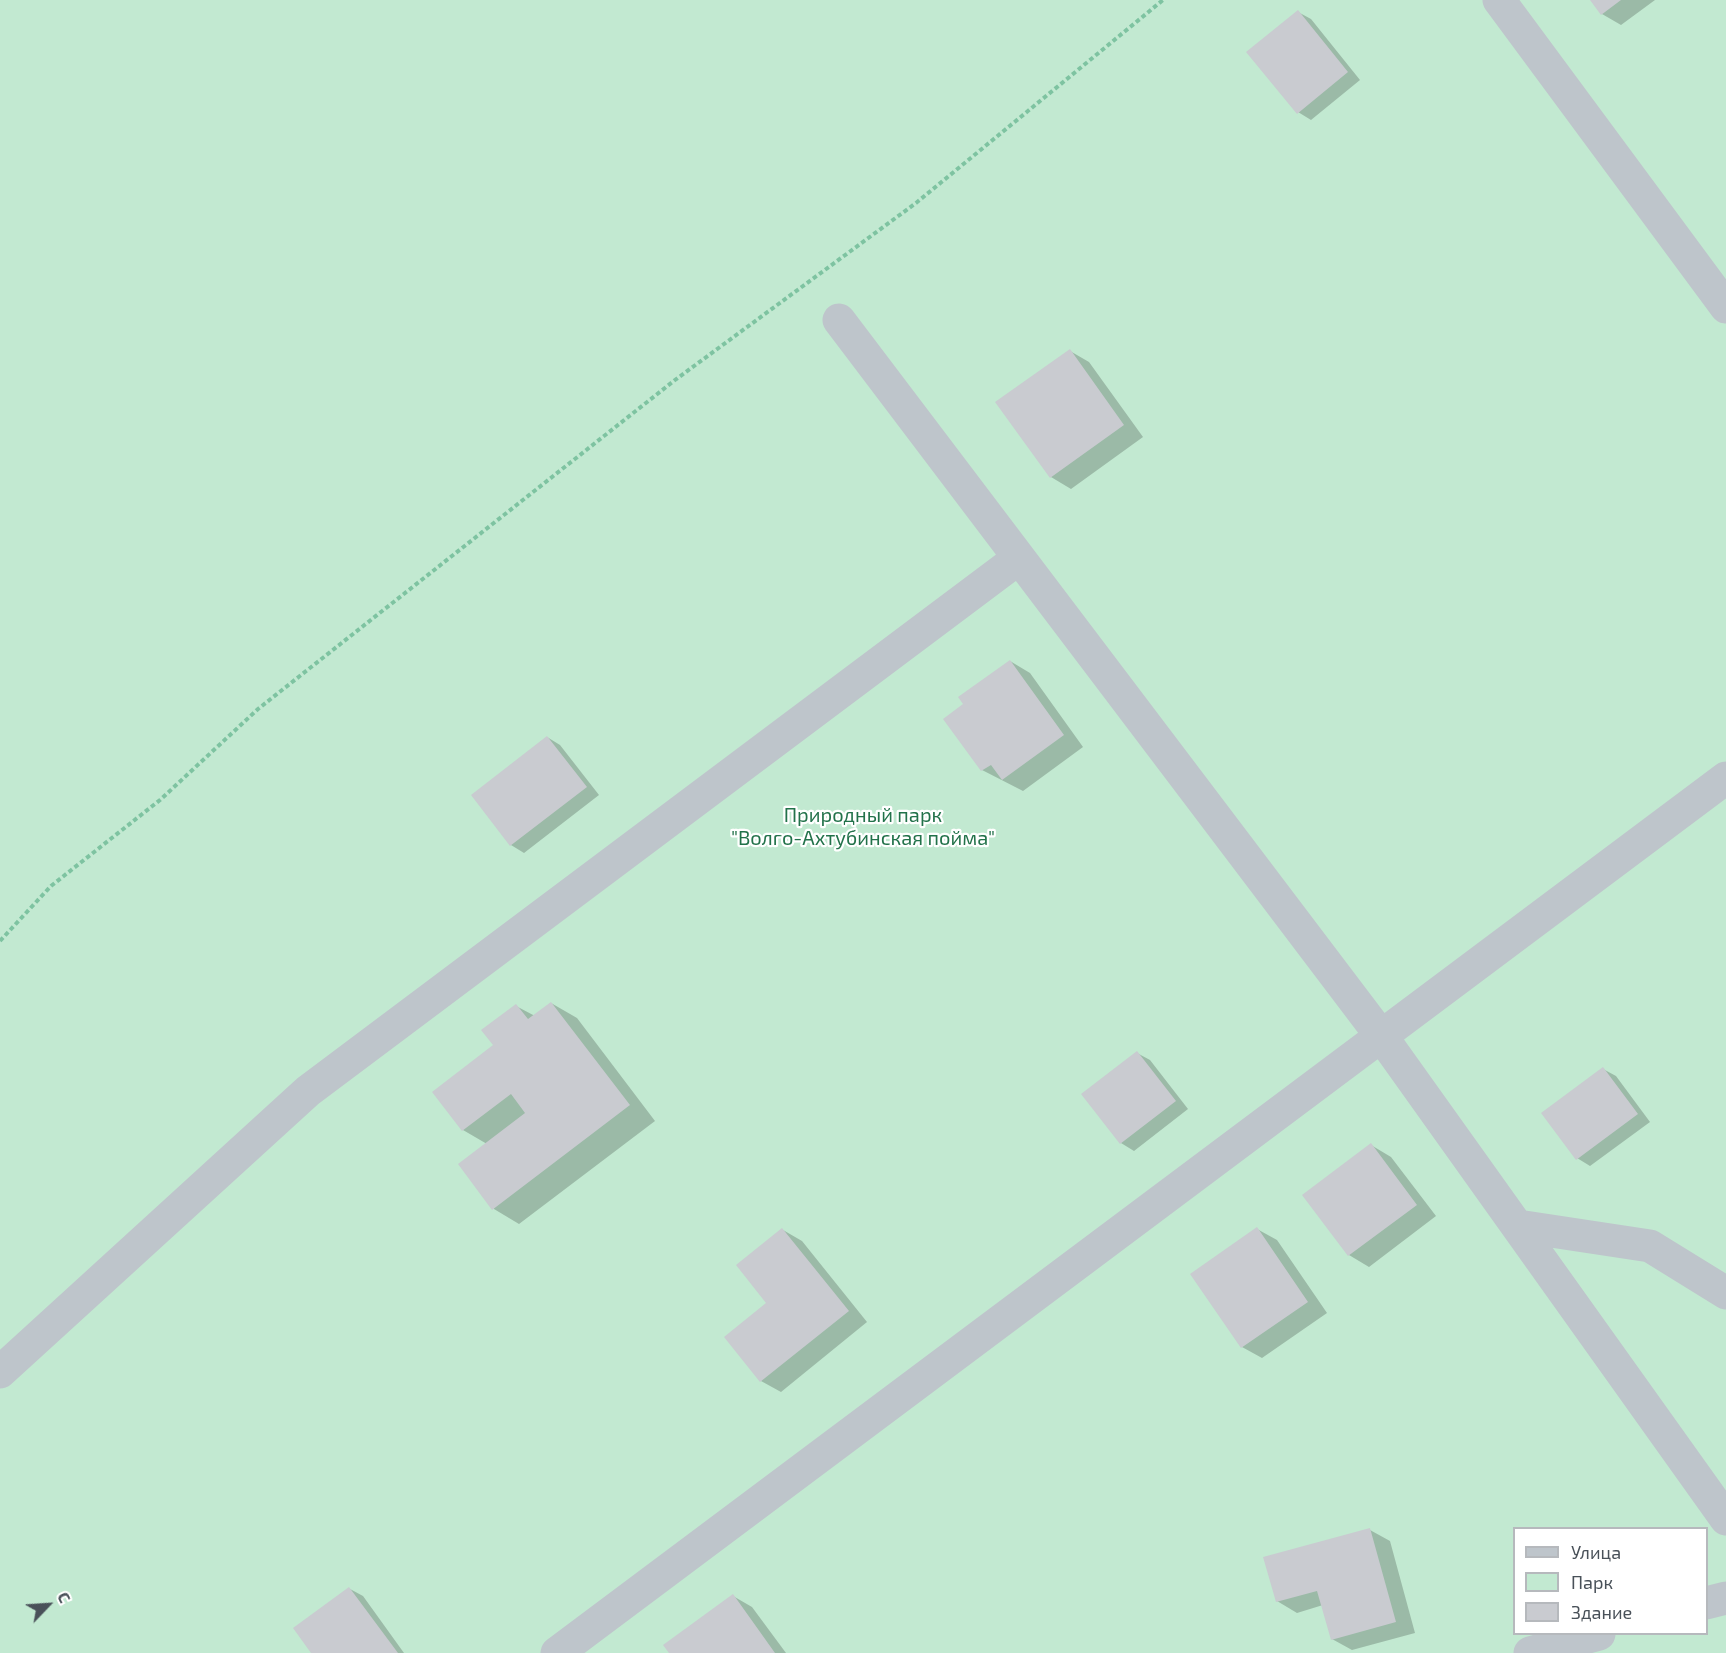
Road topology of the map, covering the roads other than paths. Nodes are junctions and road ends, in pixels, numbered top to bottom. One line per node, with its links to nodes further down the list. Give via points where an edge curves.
1 (1499, 0): 2 (street)
2 (1726, 307)
3 (839, 320): 4 (street)
4 (1019, 558): 6 (street); 9 (street, via 308,1090)
5 (1726, 778): 6 (street)
6 (1382, 1037): 7 (street); 14 (street)
7 (1518, 1227): 8 (street, via 1650,1246); 10 (street)
8 (1726, 1293)
9 (0, 1372)
10 (1726, 1518)
11 (1726, 1598): 12 (street)
12 (1708, 1603)
13 (1595, 1635): 15 (street)
14 (574, 1648)
15 (1530, 1653)

